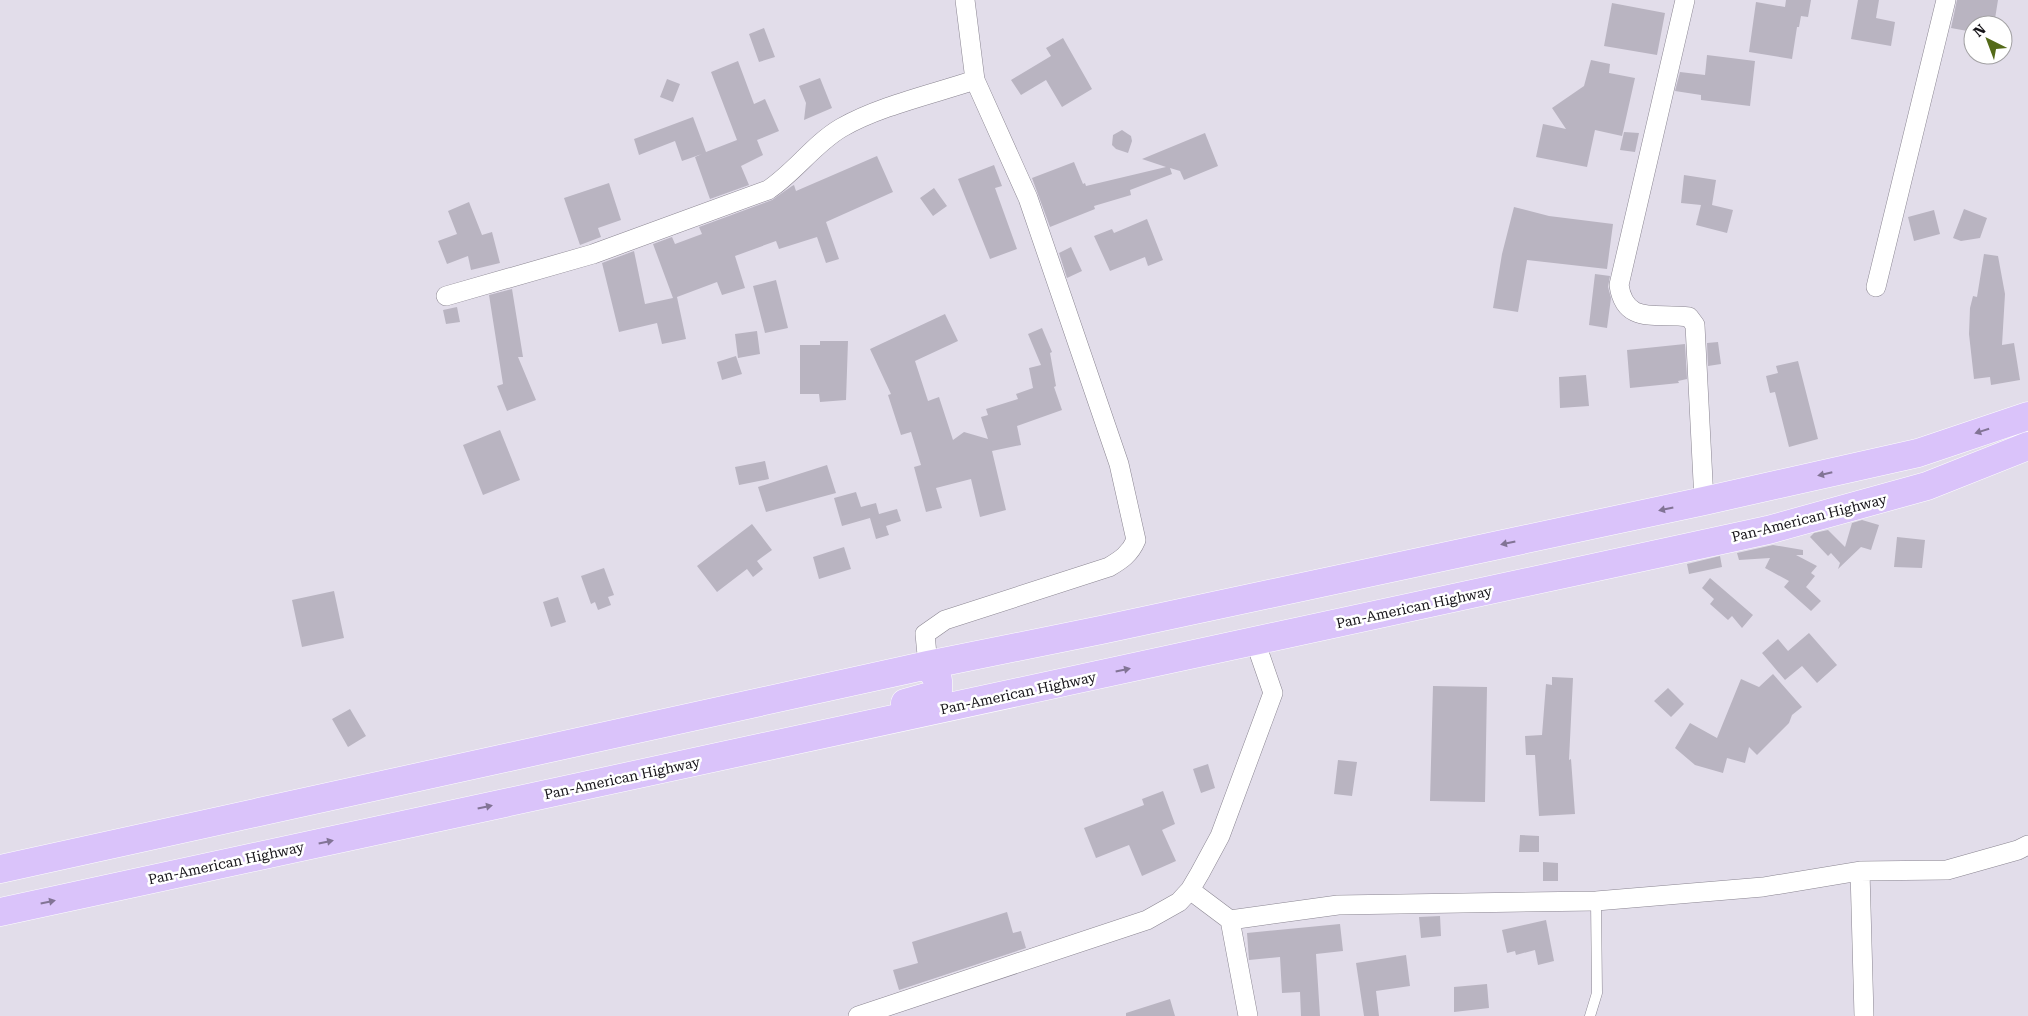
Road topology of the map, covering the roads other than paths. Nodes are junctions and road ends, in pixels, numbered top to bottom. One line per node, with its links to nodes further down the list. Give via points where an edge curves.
1 (965, 0): 4 (street)
2 (1685, 0): 9 (street, via 1620,284 1621,298 1638,315 1688,317 1695,325)
3 (1946, 0): 5 (street)
4 (975, 80): 6 (street, via 862,118 840,129 768,190 594,254); 12 (street, via 1031,207 1119,464 1136,540 1122,560 1108,567 945,620 925,634)
5 (1876, 287)
6 (446, 296)
7 (2028, 416): 9 (highway, one-way to 9, via 1918,453)
8 (2028, 446): 11 (highway, Pan-American Highway, via 1927,486 1768,530)
9 (1704, 501): 10 (highway, one-way to 10)
10 (1101, 630): 12 (highway); 13 (highway, via 1084,643 1065,650 964,672 946,681 947,691 955,699)
11 (1255, 641): 13 (highway, Pan-American Highway, one-way to 11); 18 (street, via 1274,693 1220,836)
12 (928, 665): 14 (highway, via 940,685 935,694 780,736); 16 (highway)
13 (983, 700): 14 (highway, Pan-American Highway)
14 (744, 751): 20 (highway, Pan-American Highway, one-way to 14)
15 (2028, 844): 17 (street, via 2018,850 1947,870)
16 (0, 869)
17 (1860, 871): 19 (street, via 1763,887); 25 (street)
18 (1190, 890): 21 (street); 22 (street, via 1179,902 1147,920)
19 (1596, 901): 21 (street, via 1338,906); 24 (lane, via 1597,994)
20 (0, 912)
21 (1230, 920): 23 (street)
22 (858, 1016)
23 (1248, 1016)
24 (1590, 1016)
25 (1864, 1016)

